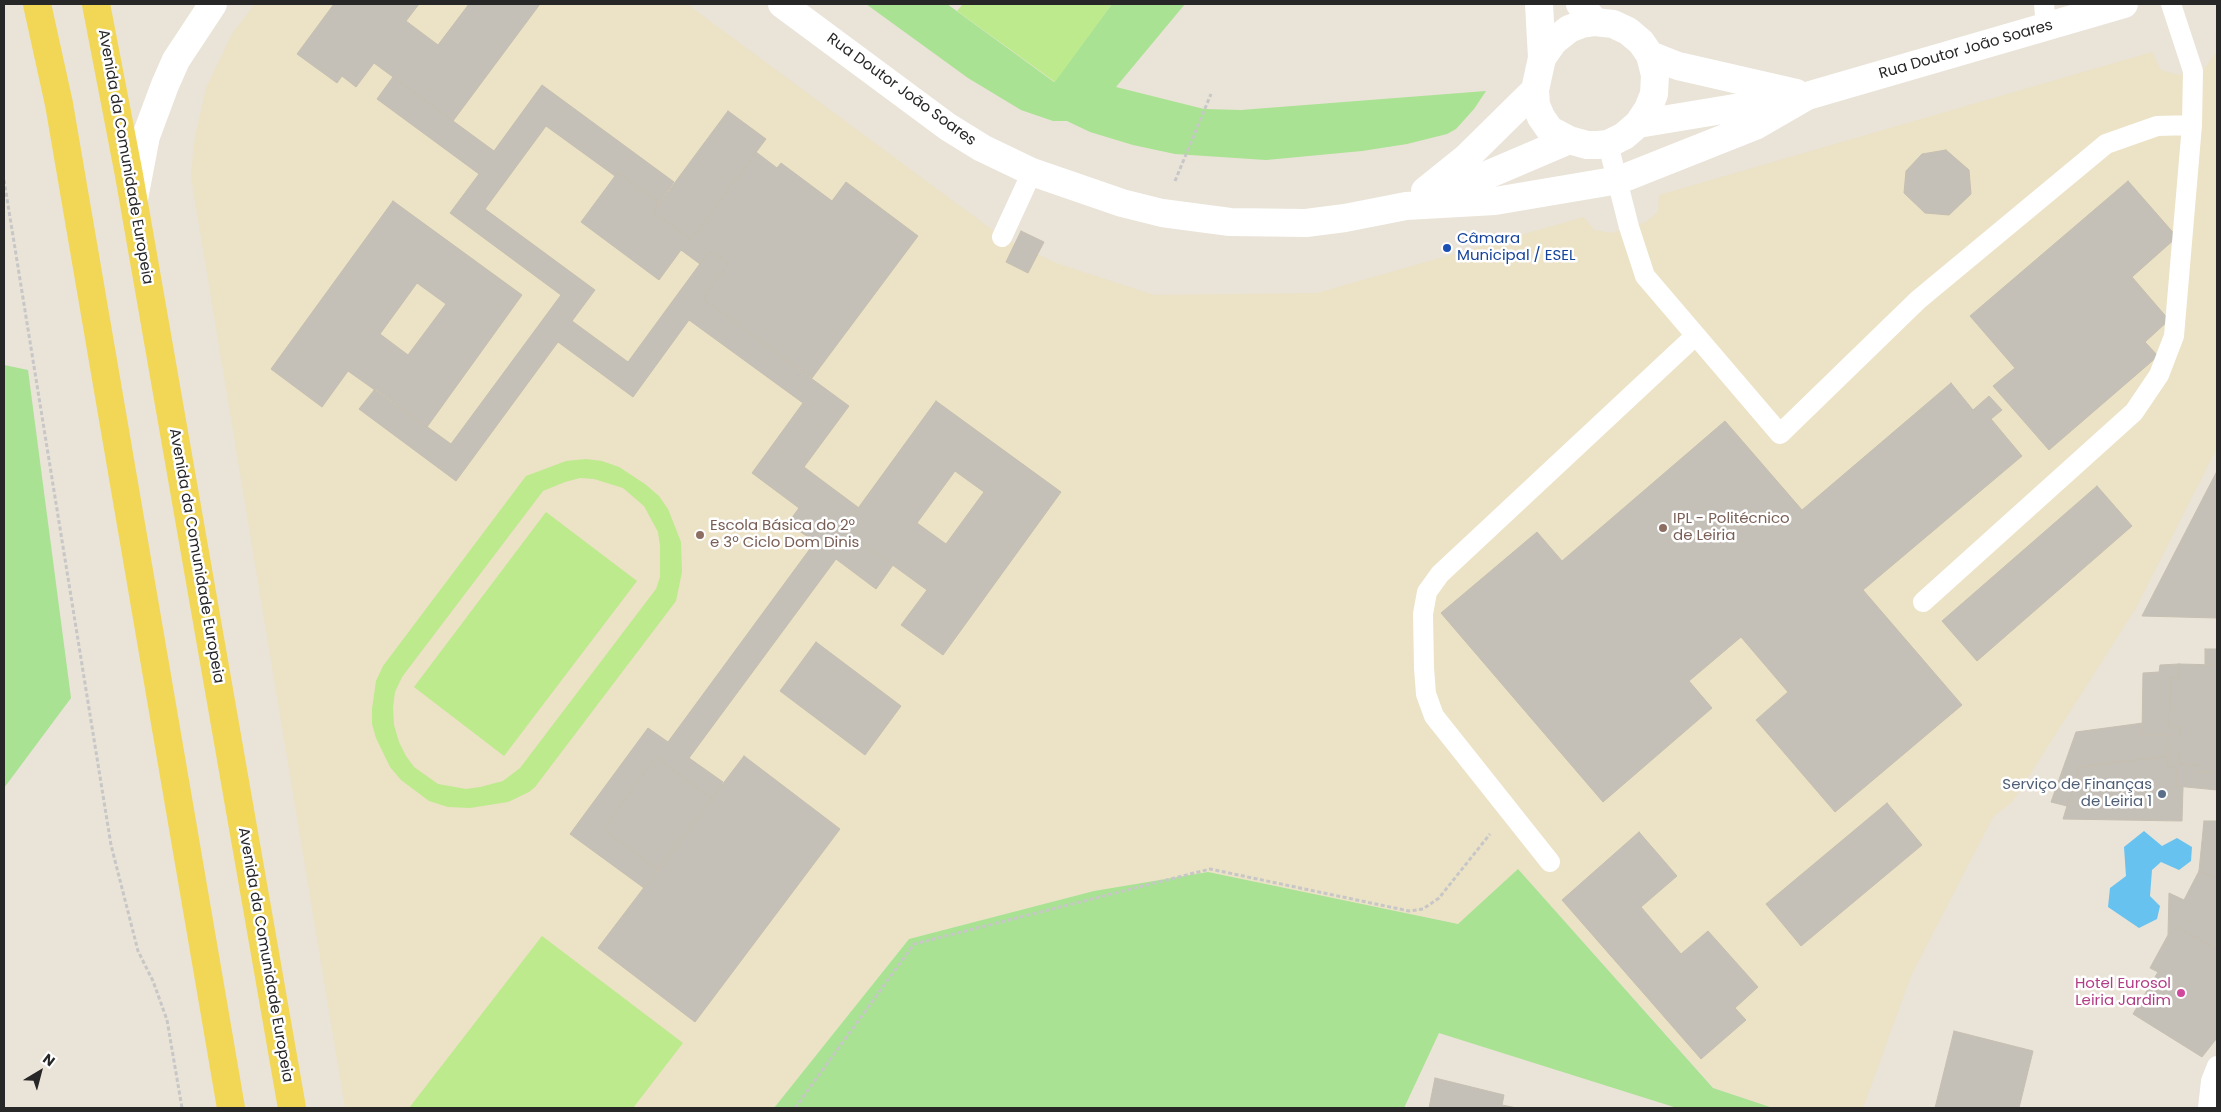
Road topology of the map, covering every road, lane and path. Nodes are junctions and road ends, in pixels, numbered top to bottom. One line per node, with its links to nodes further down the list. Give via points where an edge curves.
1 (37, 4): 32 (main road, via 59,104)
2 (96, 4): 22 (main road, Avenida da Comunidade Europeia)
3 (212, 4): 22 (main road, via 176,60 165,85 146,136)
4 (782, 4): 19 (main road, Rua Doutor João Soares, via 948,127)
5 (1539, 4): 11 (main road)
6 (2124, 4): 9 (main road, Rua Doutor João Soares)
7 (2171, 4): 16 (lane, via 2193,71)
8 (1588, 13): 10 (main road, via 1628,31); 11 (main road, via 1582,24 1554,41)
9 (2045, 15): 14 (main road, Rua Doutor João Soares)
10 (1650, 56): 14 (main road, Rua Doutor João Soares, via 1678,66); 15 (main road, via 1654,94)
11 (1542, 58): 12 (main road)
12 (1535, 90): 17 (main road, via 1540,117 1550,130); 23 (main road, Rua Doutor João Soares, via 1466,158)
13 (1211, 94): 24 (path)
14 (1807, 96): 15 (main road, Rua Doutor João Soares); 21 (main road, Rua Doutor João Soares, via 1755,126)
15 (1638, 124): 18 (main road)
16 (2192, 124): 26 (lane, via 2157,126 2106,144 1918,300 1780,434); 27 (lane, via 2174,336 2158,375 2134,412)
17 (1569, 140): 18 (main road, via 1587,145); 23 (main road, Rua Doutor João Soares)
18 (1608, 144): 21 (lane)
19 (1032, 172): 24 (main road, Rua Doutor João Soares); 25 (lane)
20 (4, 180): 31 (path, via 111,845 138,951 167,1020)
21 (1619, 180): 23 (main road, Rua Doutor João Soares, via 1495,201); 26 (lane, via 1629,227 1645,276)
22 (133, 200): 33 (main road, Avenida da Comunidade Europeia)
23 (1406, 206): 24 (main road, Rua Doutor João Soares, via 1306,223 1230,222)
24 (1162, 213)
25 (1002, 237)
26 (1695, 336): 28 (lane, via 1440,574 1427,592 1423,614 1424,668 1426,694 1434,716)
27 (1923, 602)
28 (1509, 810): 29 (lane); 34 (path, via 1439,898 1423,909 1409,911 1210,869 914,944)
29 (1550, 862)
30 (2217, 1066): 35 (lane, via 2211,1080)
31 (182, 1108)
32 (231, 1108)
33 (292, 1108)
34 (795, 1108)
35 (2208, 1108)

